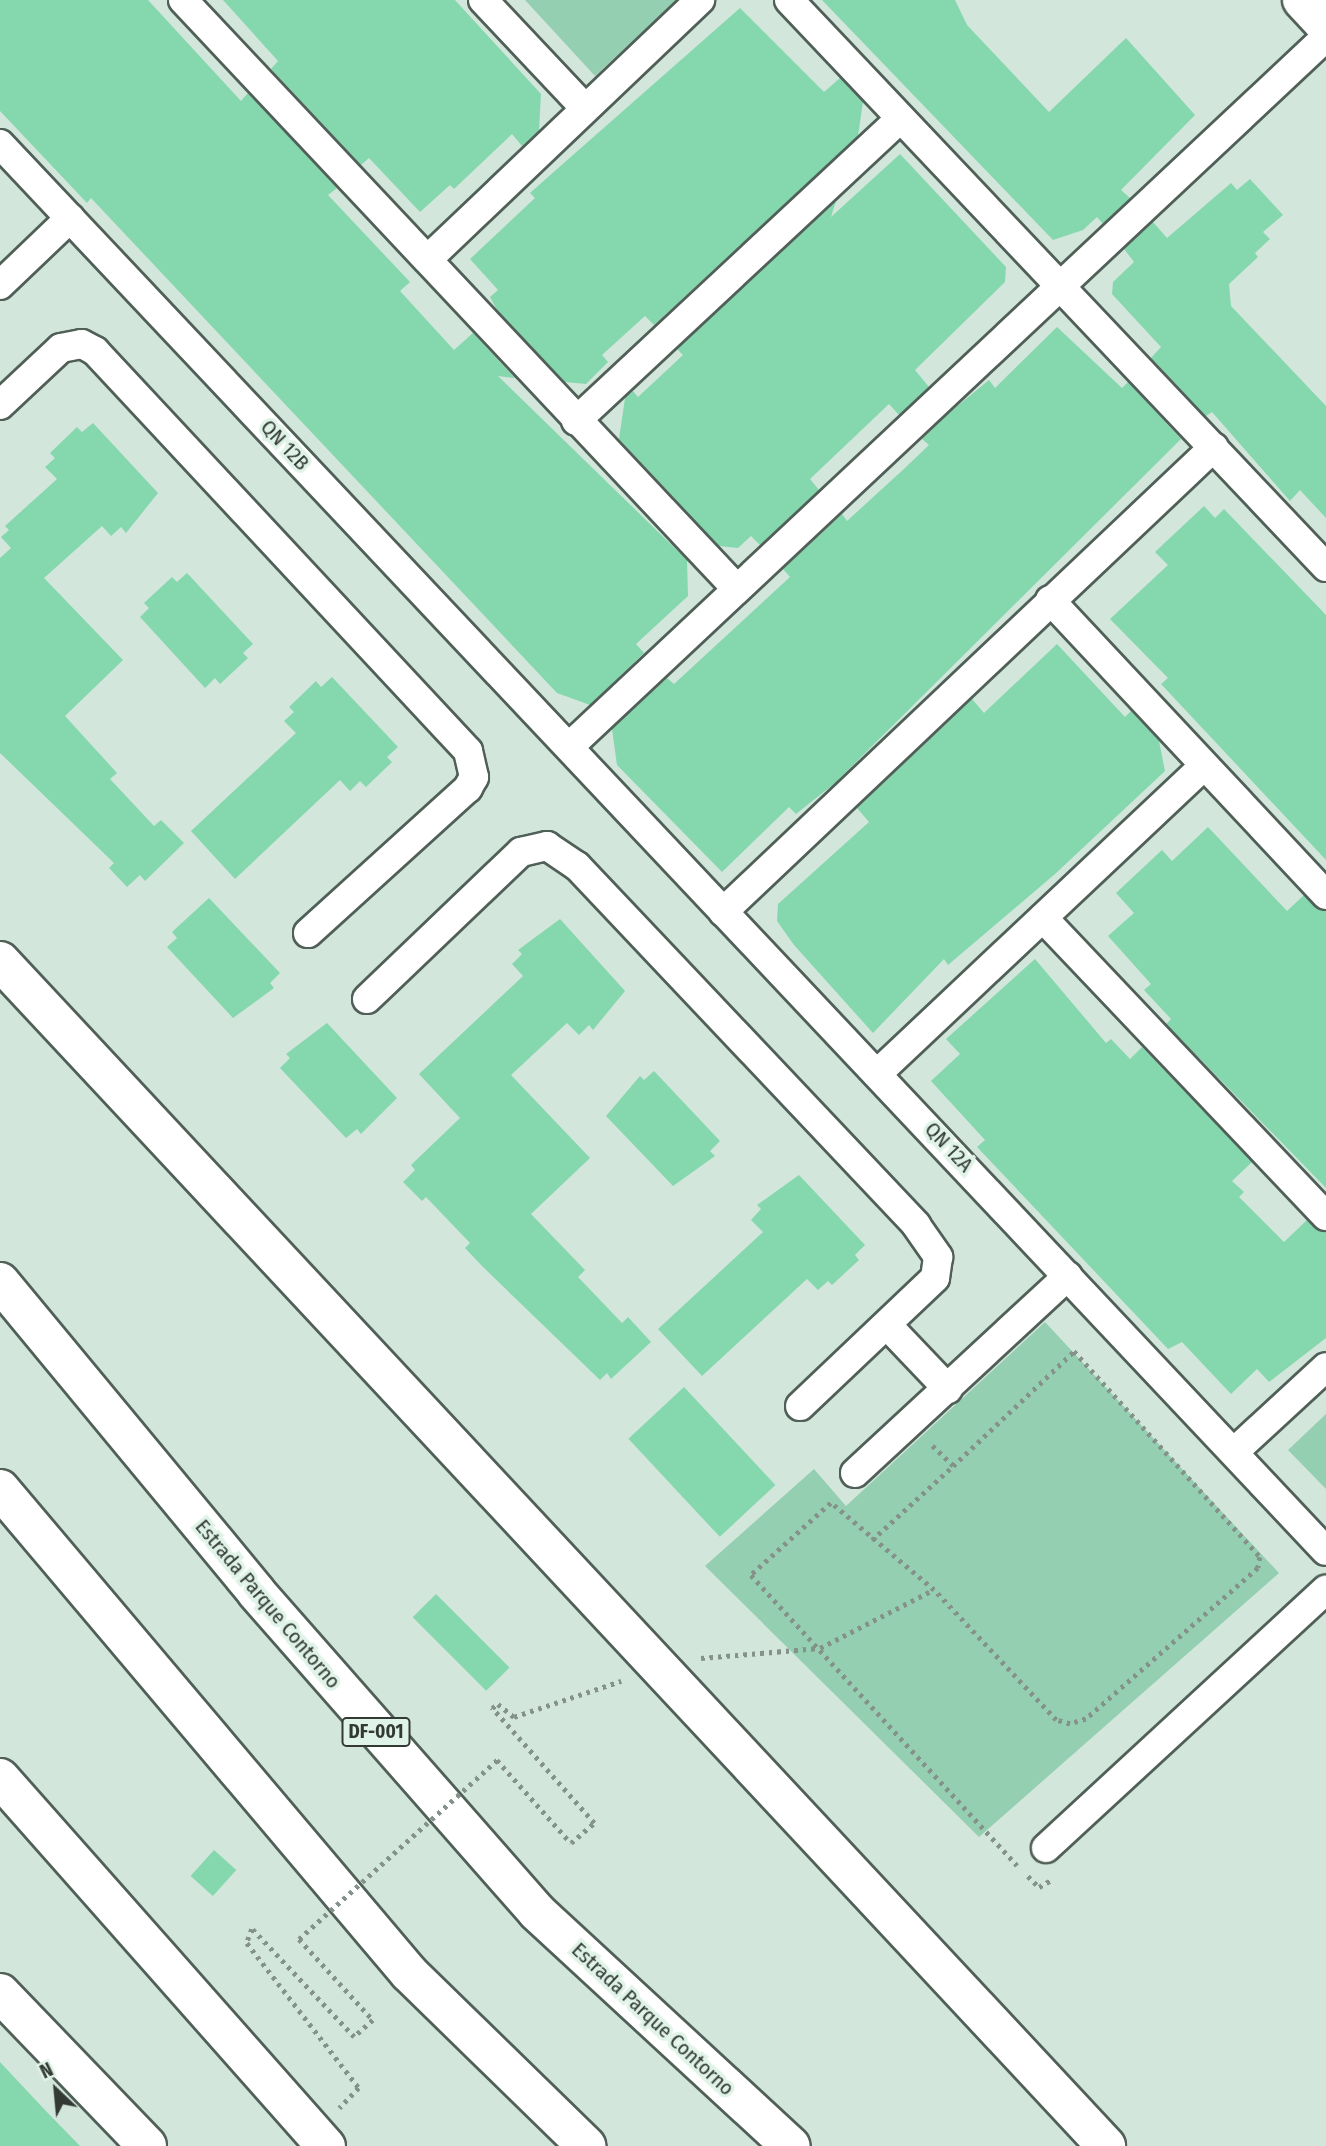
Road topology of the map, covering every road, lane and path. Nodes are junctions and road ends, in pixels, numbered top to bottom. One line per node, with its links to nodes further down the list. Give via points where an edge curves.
1 (183, 0): 12 (street)
2 (484, 0): 8 (street)
3 (700, 0): 8 (street)
4 (789, 0): 9 (street)
5 (1302, 0): 6 (main road)
6 (1326, 26)
7 (1326, 37): 13 (street)
8 (584, 107): 12 (street)
9 (900, 119): 13 (street); 16 (street)
10 (0, 144): 11 (street, QN 12B)
11 (70, 218): 14 (street); 21 (street, QN 12B)
12 (428, 259): 16 (street)
13 (1061, 284): 17 (street); 19 (street)
14 (0, 285)
15 (4, 391): 26 (street, via 61,348 82,344 95,351 468,751 474,777 468,788)
16 (576, 421): 19 (street)
17 (1214, 447): 18 (street); 20 (street)
18 (1326, 567)
19 (734, 586): 21 (street)
20 (1050, 600): 22 (street); 24 (street)
21 (570, 746): 24 (street, QN 12A)
22 (1203, 766): 23 (street); 25 (street)
23 (1326, 895)
24 (723, 912): 29 (street, QN 12A)
25 (1043, 918): 29 (street); 30 (street)
26 (308, 933)
27 (0, 961): 53 (main road)
28 (367, 999): 33 (street, via 521,852 534,846 560,850 932,1245 940,1268 935,1278)
29 (879, 1072): 31 (street, QN 12A)
30 (1326, 1216)
31 (1068, 1276): 35 (street); 38 (street, QN 12A)
32 (0, 1282): 52 (main road, Estrada Parque Contorno / DF-001, via 56,1343 256,1592 537,1912)
33 (888, 1326): 35 (street); 36 (street)
34 (1326, 1367): 38 (street)
35 (948, 1389): 37 (street)
36 (800, 1406)
37 (909, 1425): 39 (path); 40 (street)
38 (1234, 1452): 43 (street, QN 12A)
39 (953, 1465): 42 (path); 42 (path, via 1074,1351 1256,1547 1258,1568 1086,1719 1070,1724 1056,1720 934,1590)
40 (855, 1473)
41 (0, 1489): 51 (main road, via 409,1973)
42 (873, 1540): 47 (path, via 831,1503 751,1575 1038,1887)
43 (1326, 1550)
44 (1326, 1590): 47 (street)
45 (497, 1760): 49 (path, bridge, via 299,1938 373,2020 354,2037 252,1929 247,1943 359,2088)
46 (0, 1778): 49 (main road)
47 (1054, 1858)
48 (0, 1993): 50 (main road)
49 (321, 2140)
50 (147, 2146)
51 (586, 2146)
52 (791, 2146)
53 (1106, 2146)

